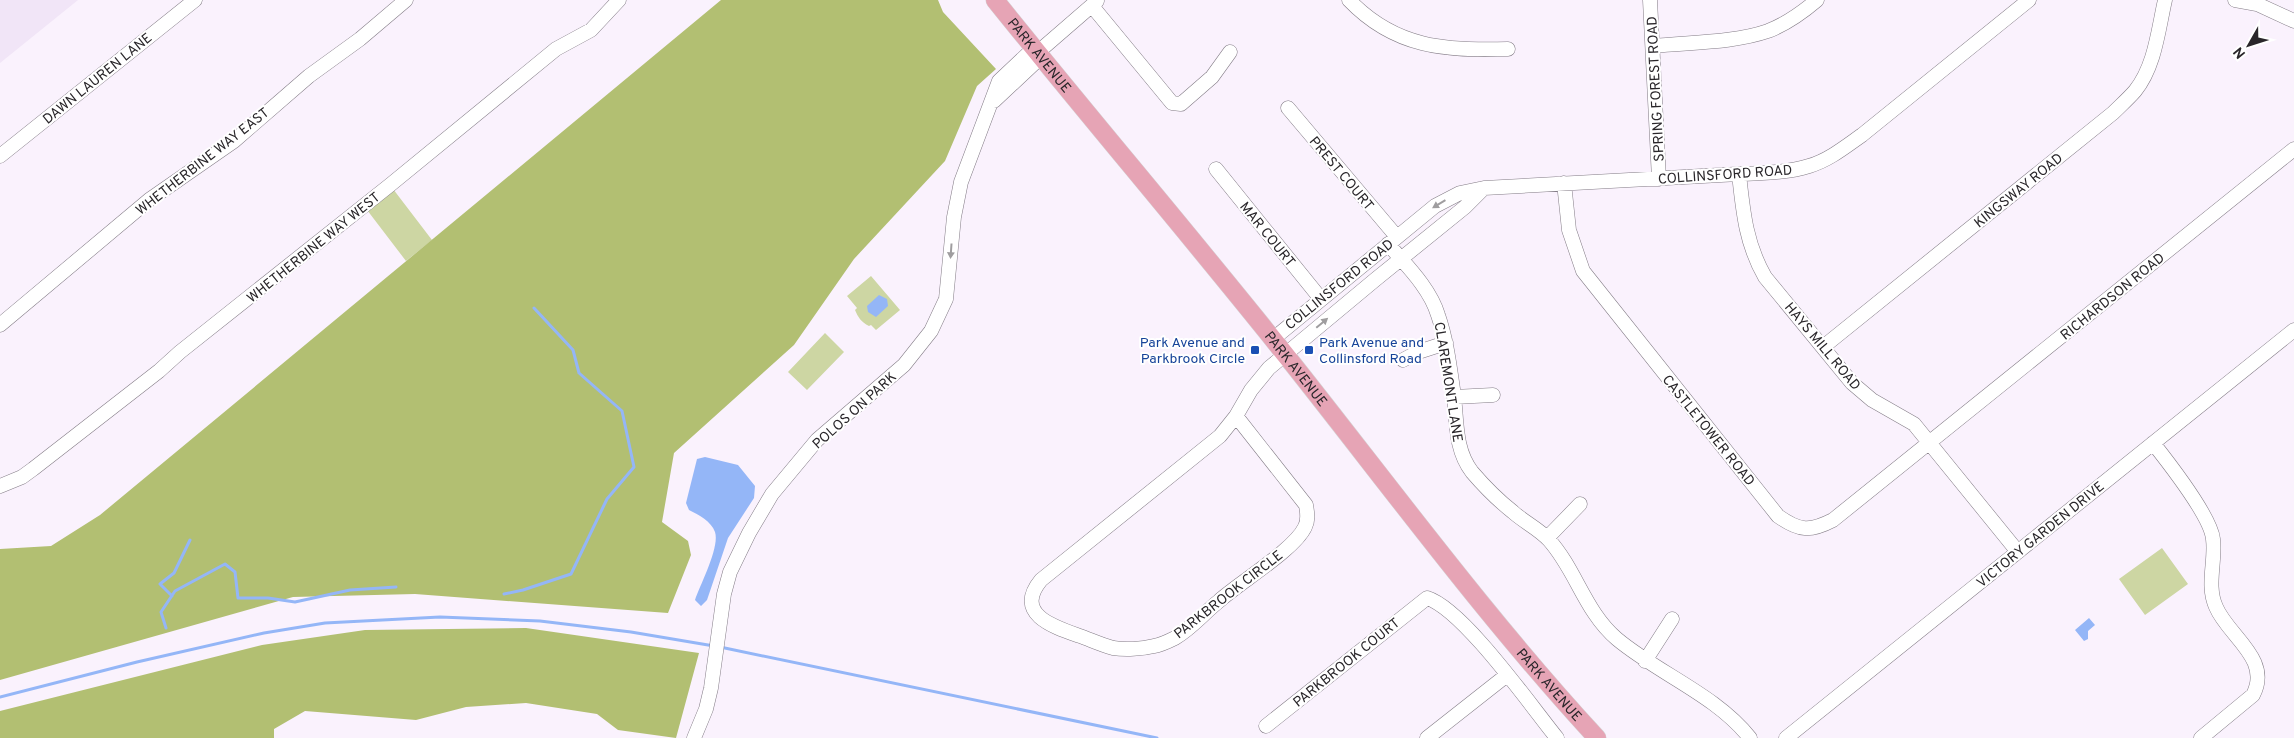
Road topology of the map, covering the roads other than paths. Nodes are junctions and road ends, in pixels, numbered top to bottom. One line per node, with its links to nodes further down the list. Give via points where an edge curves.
1 (195, 0): 20 (street, DAWN LAUREN LANE)
2 (406, 0): 31 (street, WHETHERBINE WAY EAST, via 234,140 150,200)
3 (619, 0): 43 (street, WHETHERBINE WAY WEST, via 591,30 556,49 151,378 22,477)
4 (995, 0): 16 (main road, PARK AVENUE)
5 (1348, 0): 15 (street, via 1379,25 1430,46 1460,50)
6 (1650, 0): 14 (street, SPRING FOREST ROAD)
7 (1817, 0): 14 (street, via 1790,20 1769,30 1744,37)
8 (2029, 0): 22 (street, COLLINSFORD ROAD, via 1834,154 1808,166 1778,172)
9 (2165, 0): 35 (street, KINGSWAY ROAD, via 2152,58 2144,77 2113,114)
10 (2234, 0): 11 (street)
11 (2257, 2): 13 (street)
12 (1095, 3): 16 (street, POLOS ON PARK); 17 (street, via 1172,103 1181,104 1212,78)
13 (2294, 21)
14 (1653, 46): 23 (street, SPRING FOREST ROAD)
15 (1508, 49)
16 (1037, 52): 33 (main road, PARK AVENUE); 52 (street, POLOS ON PARK, one-way to 52, via 990,105 961,182 946,299 930,331 904,365 817,440 772,494 749,533 730,572 724,594 706,709)
17 (1230, 52)
18 (1288, 108): 26 (street, PREST COURT)
19 (2294, 149): 41 (street, RICHARDSON ROAD)
20 (0, 156)
21 (1216, 169): 30 (street, MAR COURT)
22 (1739, 174): 23 (street, COLLINSFORD ROAD); 35 (street, HAYS MILL ROAD, via 1744,222 1756,262)
23 (1659, 179): 24 (street, COLLINSFORD ROAD)
24 (1564, 184): 25 (street, COLLINSFORD ROAD); 41 (street, CASTLETOWER ROAD, via 1569,230 1583,271 1778,516 1792,526 1805,529 1820,527 1833,520)
25 (1484, 188): 26 (street, COLLINSFORD ROAD, one-way to 26, via 1460,193 1435,206); 27 (street, COLLINSFORD ROAD)
26 (1392, 241): 27 (street, CLAREMONT LANE); 28 (street, COLLINSFORD ROAD)
27 (1400, 258): 29 (street, COLLINSFORD ROAD); 34 (street, CLAREMONT LANE, via 1432,300)
28 (1364, 264): 29 (street); 30 (street, COLLINSFORD ROAD)
29 (1376, 279): 36 (street, COLLINSFORD ROAD, one-way to 29)
30 (1321, 299): 33 (street, COLLINSFORD ROAD)
31 (0, 326)
32 (2294, 330): 42 (street, VICTORY GARDEN DRIVE)
33 (1273, 339): 36 (main road, PARK AVENUE)
34 (1446, 343): 37 (street); 39 (street, CLAREMONT LANE)
35 (1823, 347): 41 (street, HAYS MILL ROAD, via 1852,383 1872,400 1914,424)
36 (1285, 355): 40 (street, PARKBROOK CIRCLE, via 1251,390); 51 (main road, PARK AVENUE, via 1491,613)
37 (1403, 360)
38 (1493, 395): 39 (street)
39 (1454, 397): 45 (street, CLAREMONT LANE, via 1458,439 1472,472 1512,512)
40 (1236, 416): 40 (street, PARKBROOK CIRCLE, via 1220,436 1041,580 1032,600 1032,606 1040,617 1053,626 1113,648 1157,646 1176,638 1195,624 1300,535 1306,526 1306,505)
41 (1930, 443): 46 (street, HAYS MILL ROAD)
42 (2153, 443): 46 (street, VICTORY GARDEN DRIVE); 57 (street, via 2209,524 2214,541 2212,595 2215,605 2248,651 2258,671 2253,695)
43 (0, 486)
44 (1580, 504): 45 (street)
45 (1547, 538): 48 (street, CLAREMONT LANE, via 1596,616 1615,637)
46 (2018, 552): 56 (street, VICTORY GARDEN DRIVE)
47 (1672, 619): 48 (street)
48 (1645, 660): 55 (street, CLAREMONT LANE, via 1710,702)
49 (1507, 675): 50 (street, PARKBROOK COURT, via 1479,640 1448,611 1427,598); 53 (street); 54 (street)
50 (1266, 726)
51 (1596, 737)
52 (694, 738)
53 (1428, 738)
54 (1558, 738)
55 (1750, 738)
56 (1786, 738)
57 (2200, 738)

